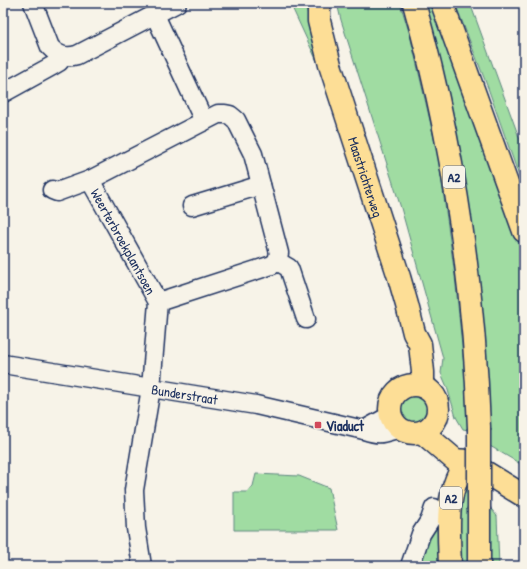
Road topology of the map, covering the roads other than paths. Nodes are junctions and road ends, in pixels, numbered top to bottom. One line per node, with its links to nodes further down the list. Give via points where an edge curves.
1 (33, 3): 7 (street, via 50,47)
2 (177, 3): 6 (street)
3 (414, 3): 29 (main road, A2, bridge, via 437,91 457,195 472,319 478,384)
4 (442, 3): 14 (main road)
5 (316, 9): 19 (main road, Maastrichterweg, via 330,65 399,277 414,333 420,344 423,372)
6 (155, 14): 7 (street, via 77,54); 9 (street)
7 (63, 57): 8 (street, via 59,62)
8 (3, 93)
9 (204, 121): 10 (street, Weerterbroekplantsoen); 11 (street, Weerterbroekplantsoen, via 218,114 230,115 236,120 253,154)
10 (90, 180): 12 (street, Weerterbroekplantsoen, via 57,192); 16 (street, Weerterbroekplantsoen)
11 (261, 186): 13 (street); 15 (street, Weerterbroekplantsoen, via 279,253)
12 (52, 190)
13 (192, 206)
14 (524, 231)
15 (277, 261): 16 (street, Weerterbroekplantsoen, via 272,265); 17 (street, via 289,268)
16 (158, 302): 20 (street, Weerterbroekplantsoen)
17 (306, 319)
18 (3, 364): 20 (street, Bunderstraat)
19 (416, 386): 21 (main road, via 401,389 394,396 390,405); 22 (main road, via 431,392 437,400 438,410)
20 (151, 388): 21 (street, Bunderstraat, via 277,409 364,430); 26 (street, Weerterbroekplantsoen, via 134,490)
21 (395, 422): 22 (main road, via 410,432)
22 (428, 426): 23 (main road, via 455,460)
23 (467, 461): 24 (main road); 28 (main road, A2, via 452,489 449,514)
24 (524, 496)
25 (434, 508): 27 (street, via 421,534)
26 (142, 566)
27 (410, 566)
28 (450, 566)
29 (479, 566)

